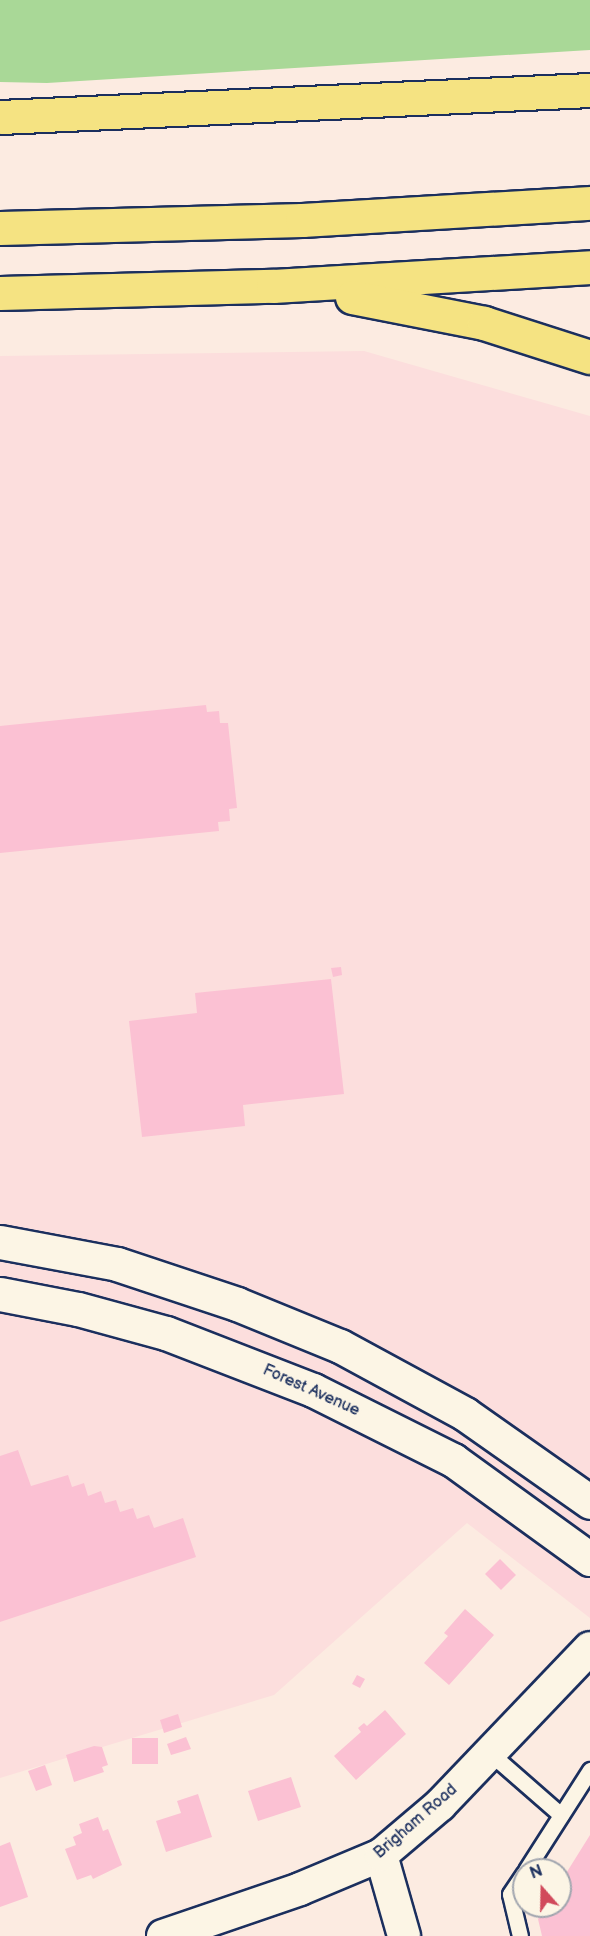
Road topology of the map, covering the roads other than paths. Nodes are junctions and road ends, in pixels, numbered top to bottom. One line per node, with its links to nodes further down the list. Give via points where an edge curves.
1 (590, 90): 2 (highway, via 446,100)
2 (0, 117)
3 (590, 203): 4 (highway, via 302,220)
4 (0, 228)
5 (590, 267): 6 (highway)
6 (273, 286): 7 (highway); 8 (highway, via 426,310 484,323)
7 (0, 293)
8 (590, 357)
9 (0, 1242): 11 (main road, via 129,1268 227,1300 340,1346 465,1414)
10 (0, 1294): 12 (main road, Forest Avenue, via 78,1309 166,1333 313,1390 453,1460)
11 (590, 1502)
12 (590, 1559)
13 (590, 1648): 14 (street, Brigham Road)
14 (490, 1753): 16 (lane); 17 (street, Brigham Road, via 440,1805)
15 (590, 1770): 16 (lane)
16 (561, 1815): 18 (lane)
17 (381, 1855): 20 (street, Brigham Road, via 300,1889); 21 (street)
18 (533, 1858)
19 (516, 1918): 22 (lane)
20 (163, 1936)
21 (404, 1936)
22 (520, 1936)

